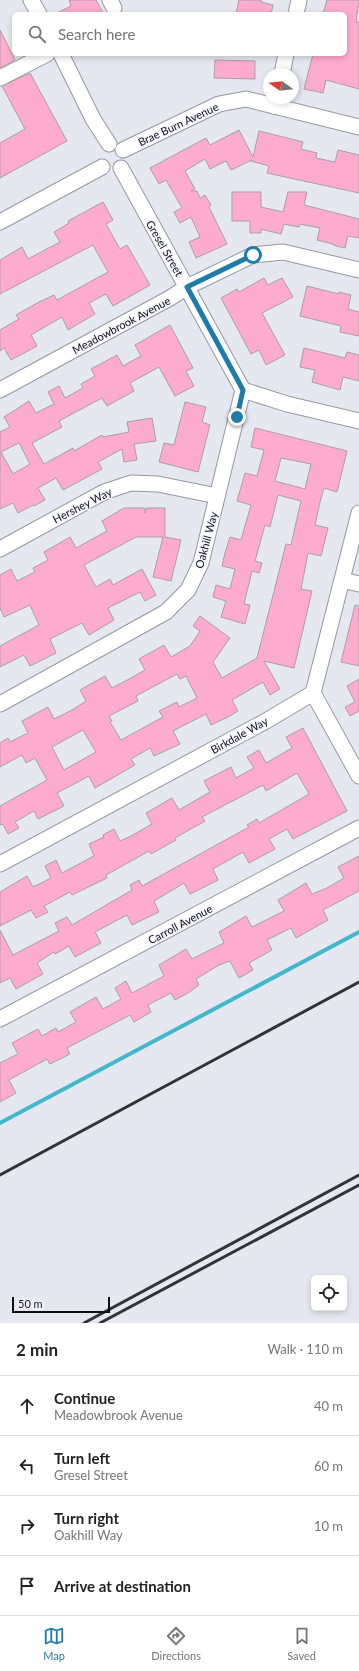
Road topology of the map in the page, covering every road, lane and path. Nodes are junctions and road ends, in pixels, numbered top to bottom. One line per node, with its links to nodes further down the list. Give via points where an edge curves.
1 (31, 0): 3 (street)
2 (299, 0): 4 (street)
3 (38, 12)
4 (296, 12)
5 (43, 56): 9 (street)
6 (62, 56): 13 (street, via 93,119)
7 (286, 56): 8 (street)
8 (283, 68)
9 (0, 78)
10 (263, 101): 14 (street, Brae Burn Avenue, via 246,99 219,104)
11 (282, 104): 12 (street, Brae Burn Avenue)
12 (359, 127)
13 (109, 144): 14 (street, via 117,145); 15 (street, via 99,154)
14 (123, 150): 16 (street, via 126,159)
15 (102, 167): 16 (street, via 111,172); 17 (street)
16 (121, 168): 19 (street, Gresel Street)
17 (0, 222)
18 (359, 270): 19 (street, Meadowbrook Avenue, via 283,252 253,255)
19 (187, 287): 20 (street, Meadowbrook Avenue); 21 (street, Gresel Street)
20 (0, 390)
21 (243, 390): 22 (street, via 287,404); 23 (street, Oakhill Way)
22 (359, 421)
23 (218, 496): 25 (street, Hershey Way, via 158,484 131,483 104,492); 29 (street, Oakhill Way, via 202,563 188,590 166,612)
24 (359, 513): 26 (street)
25 (0, 548)
26 (342, 580): 27 (street); 28 (street)
27 (359, 584)
28 (313, 693): 30 (street); 32 (street, Birkdale Way, via 266,721)
29 (0, 704)
30 (359, 776)
31 (359, 828): 33 (street, Carroll Avenue)
32 (0, 864)
33 (0, 1019)

